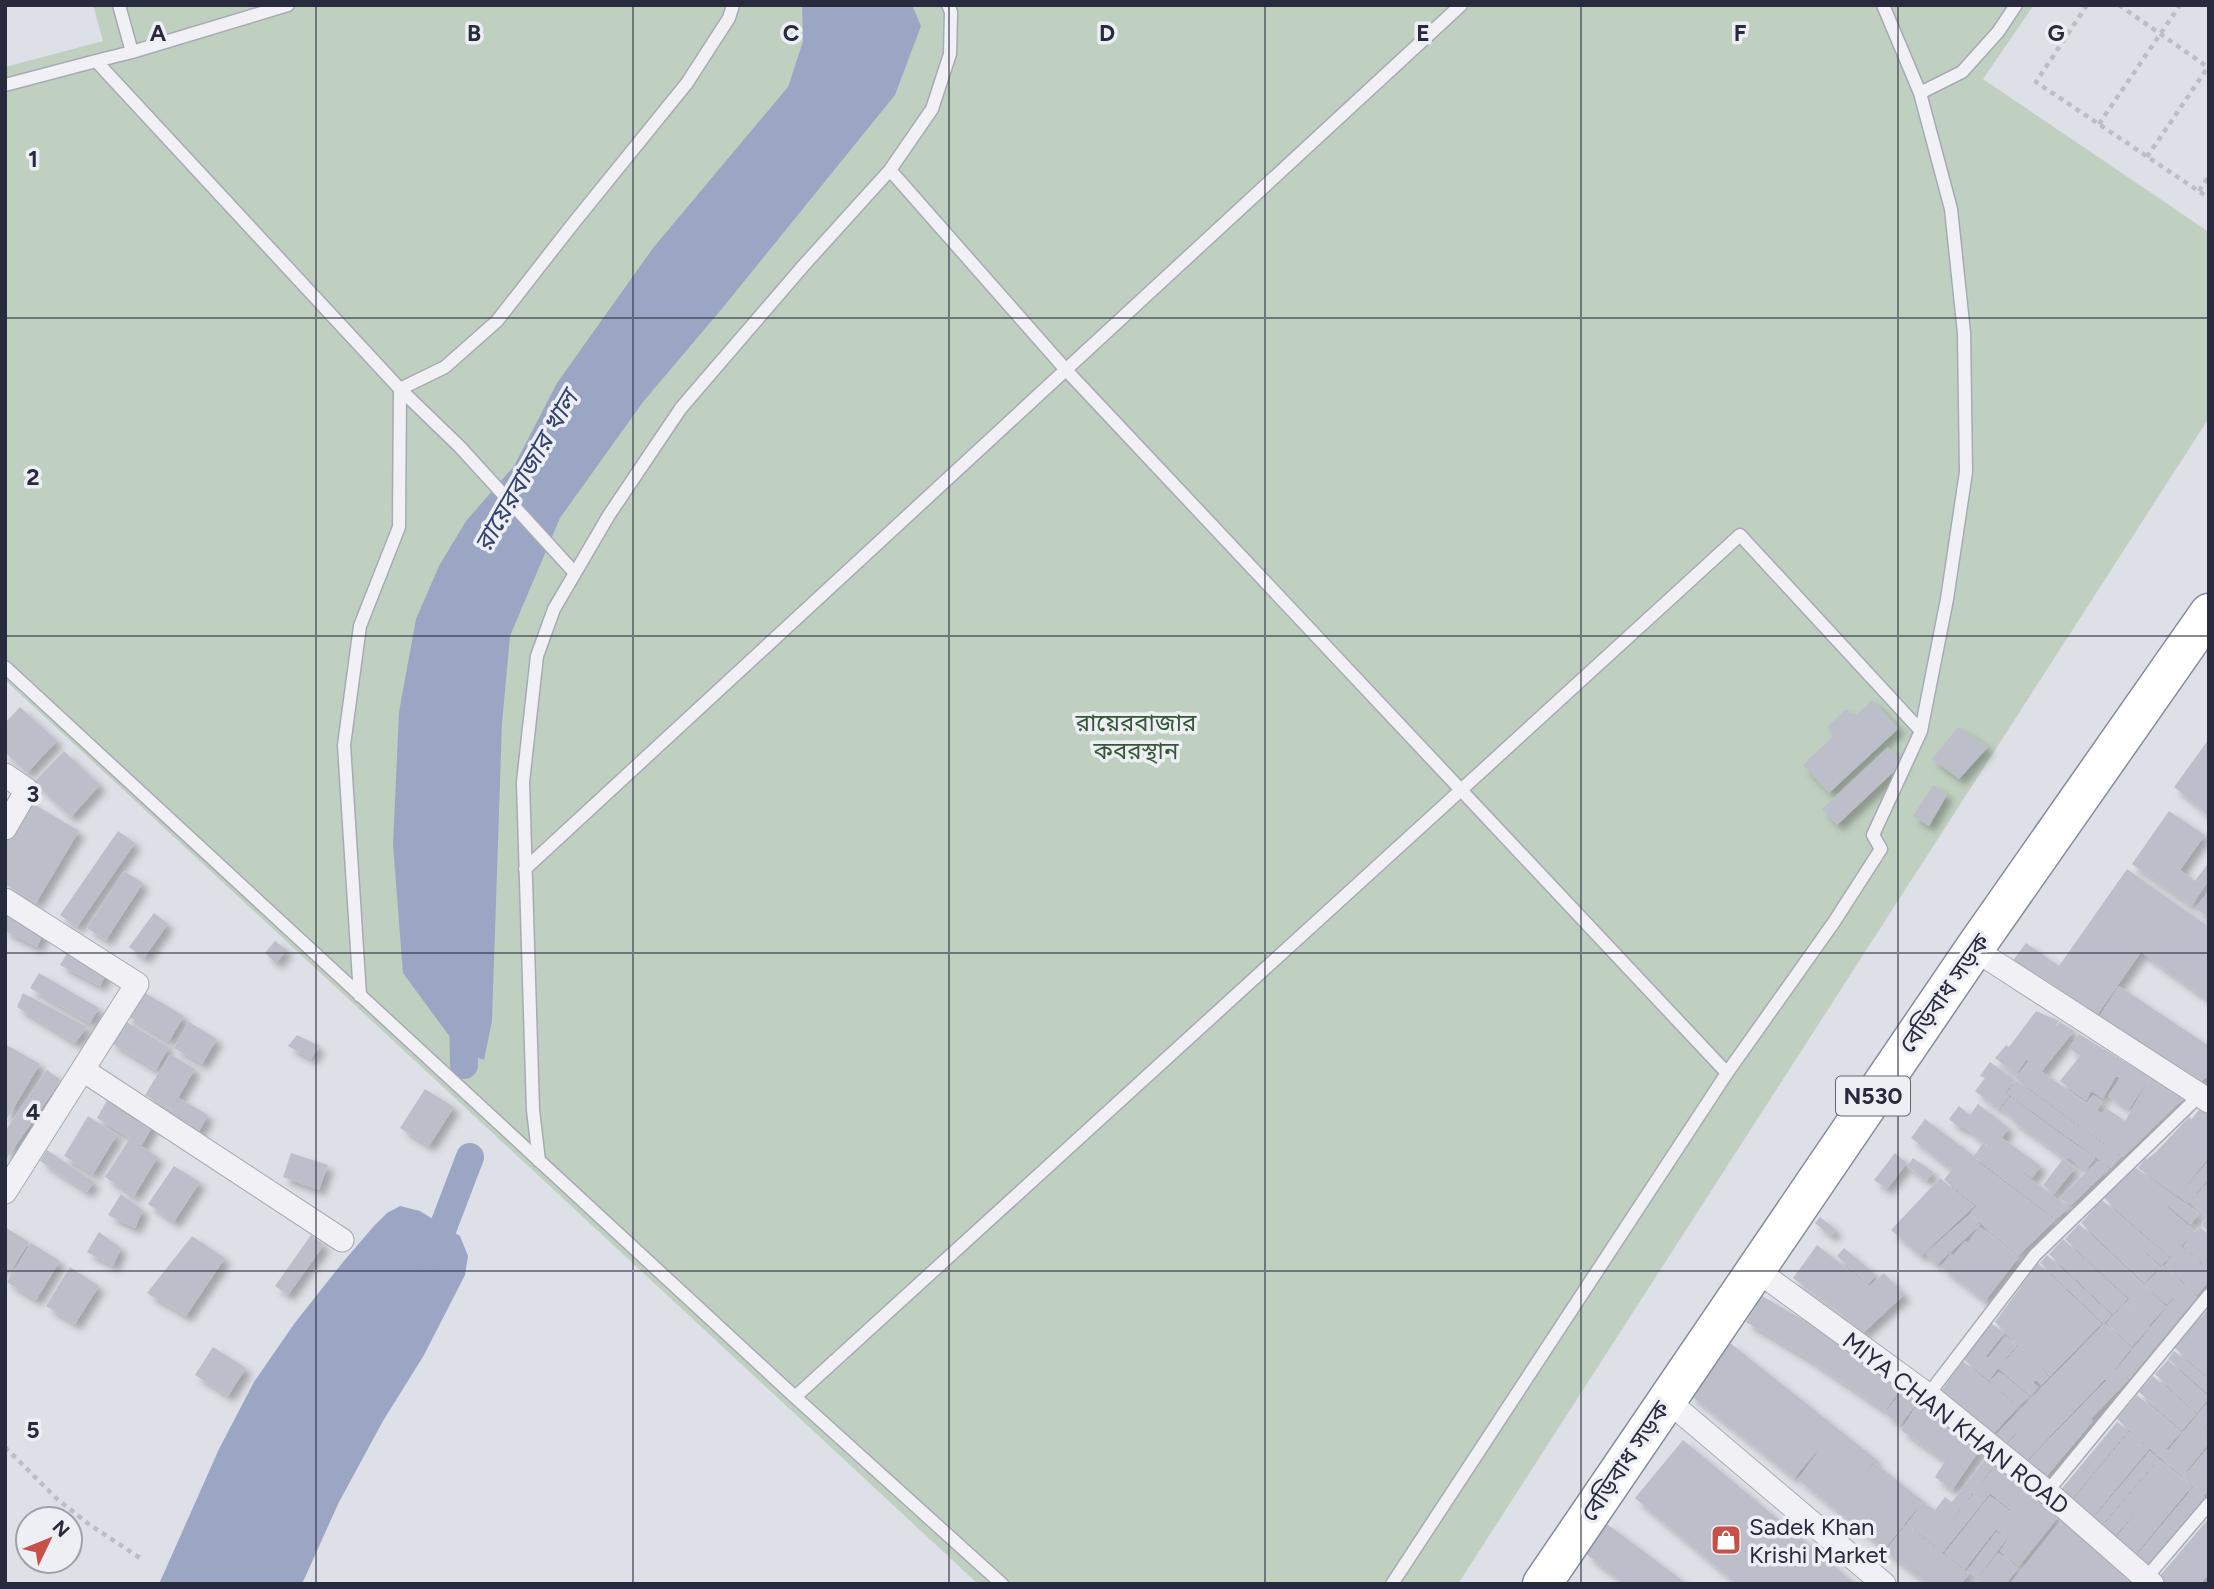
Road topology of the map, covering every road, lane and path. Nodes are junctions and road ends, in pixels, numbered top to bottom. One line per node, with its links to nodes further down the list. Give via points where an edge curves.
1 (119, 5): 12 (lane)
2 (288, 5): 12 (lane)
3 (733, 5): 24 (lane, via 687,83 497,321 445,367)
4 (948, 5): 19 (lane, via 950,54 932,108)
5 (1461, 5): 23 (lane)
6 (1883, 5): 16 (lane)
7 (2016, 5): 16 (lane, via 1962,72)
8 (2087, 5): 17 (path, via 2036,82)
9 (2119, 5): 11 (path)
10 (2180, 5): 11 (path)
11 (2160, 34): 14 (path); 17 (path)
12 (132, 52): 13 (lane)
13 (96, 61): 15 (lane); 24 (lane)
14 (2208, 67): 18 (path)
15 (5, 85)
16 (1920, 93): 28 (lane, via 1951,209 1964,333 1966,472)
17 (2099, 124): 18 (path)
18 (2147, 156): 21 (path)
19 (890, 170): 23 (lane); 25 (lane, via 681,408)
20 (2209, 176): 21 (path)
21 (2199, 191): 22 (path)
22 (2209, 198)
23 (1067, 370): 30 (lane); 32 (lane)
24 (400, 389): 25 (lane, via 460,447); 35 (lane, via 399,527 360,626 344,745)
25 (574, 572): 32 (lane, via 537,656 523,782)
26 (2209, 612): 34 (highway, বেড়িবাধ সড়ক / N530)
27 (5, 667): 35 (lane)
28 (1921, 731): 30 (lane, via 1740,535); 37 (lane, via 1873,835 1881,849)
29 (5, 775): 31 (street, via 27,790)
30 (1461, 790): 37 (lane); 45 (lane)
31 (5, 828)
32 (525, 869): 39 (lane)
33 (5, 900): 36 (street, via 137,984)
34 (1974, 949): 38 (street); 42 (highway, বেড়িবাধ সড়ক / N530)
35 (360, 996): 39 (lane)
36 (83, 1070): 40 (street); 41 (street)
37 (1727, 1073): 53 (lane)
38 (2204, 1098): 44 (lane, via 2035,1255)
39 (538, 1161): 45 (lane)
40 (5, 1192)
41 (342, 1240)
42 (1755, 1269): 44 (street, MIYA CHAN KHAN ROAD); 46 (highway, বেড়িবাধ সড়ক / N530)
43 (2209, 1296): 48 (lane)
44 (1928, 1395): 48 (street, MIYA CHAN KHAN ROAD)
45 (794, 1397): 52 (lane)
46 (1667, 1400): 54 (highway, বেড়িবাধ সড়ক / N530); 55 (street)
47 (5, 1447): 50 (path, via 56,1498)
48 (2047, 1492): 51 (street, MIYA CHAN KHAN ROAD)
49 (2209, 1504): 51 (lane)
50 (140, 1558)
51 (2149, 1581)
52 (1002, 1584)
53 (1392, 1584)
54 (1542, 1584)
55 (1884, 1584)

